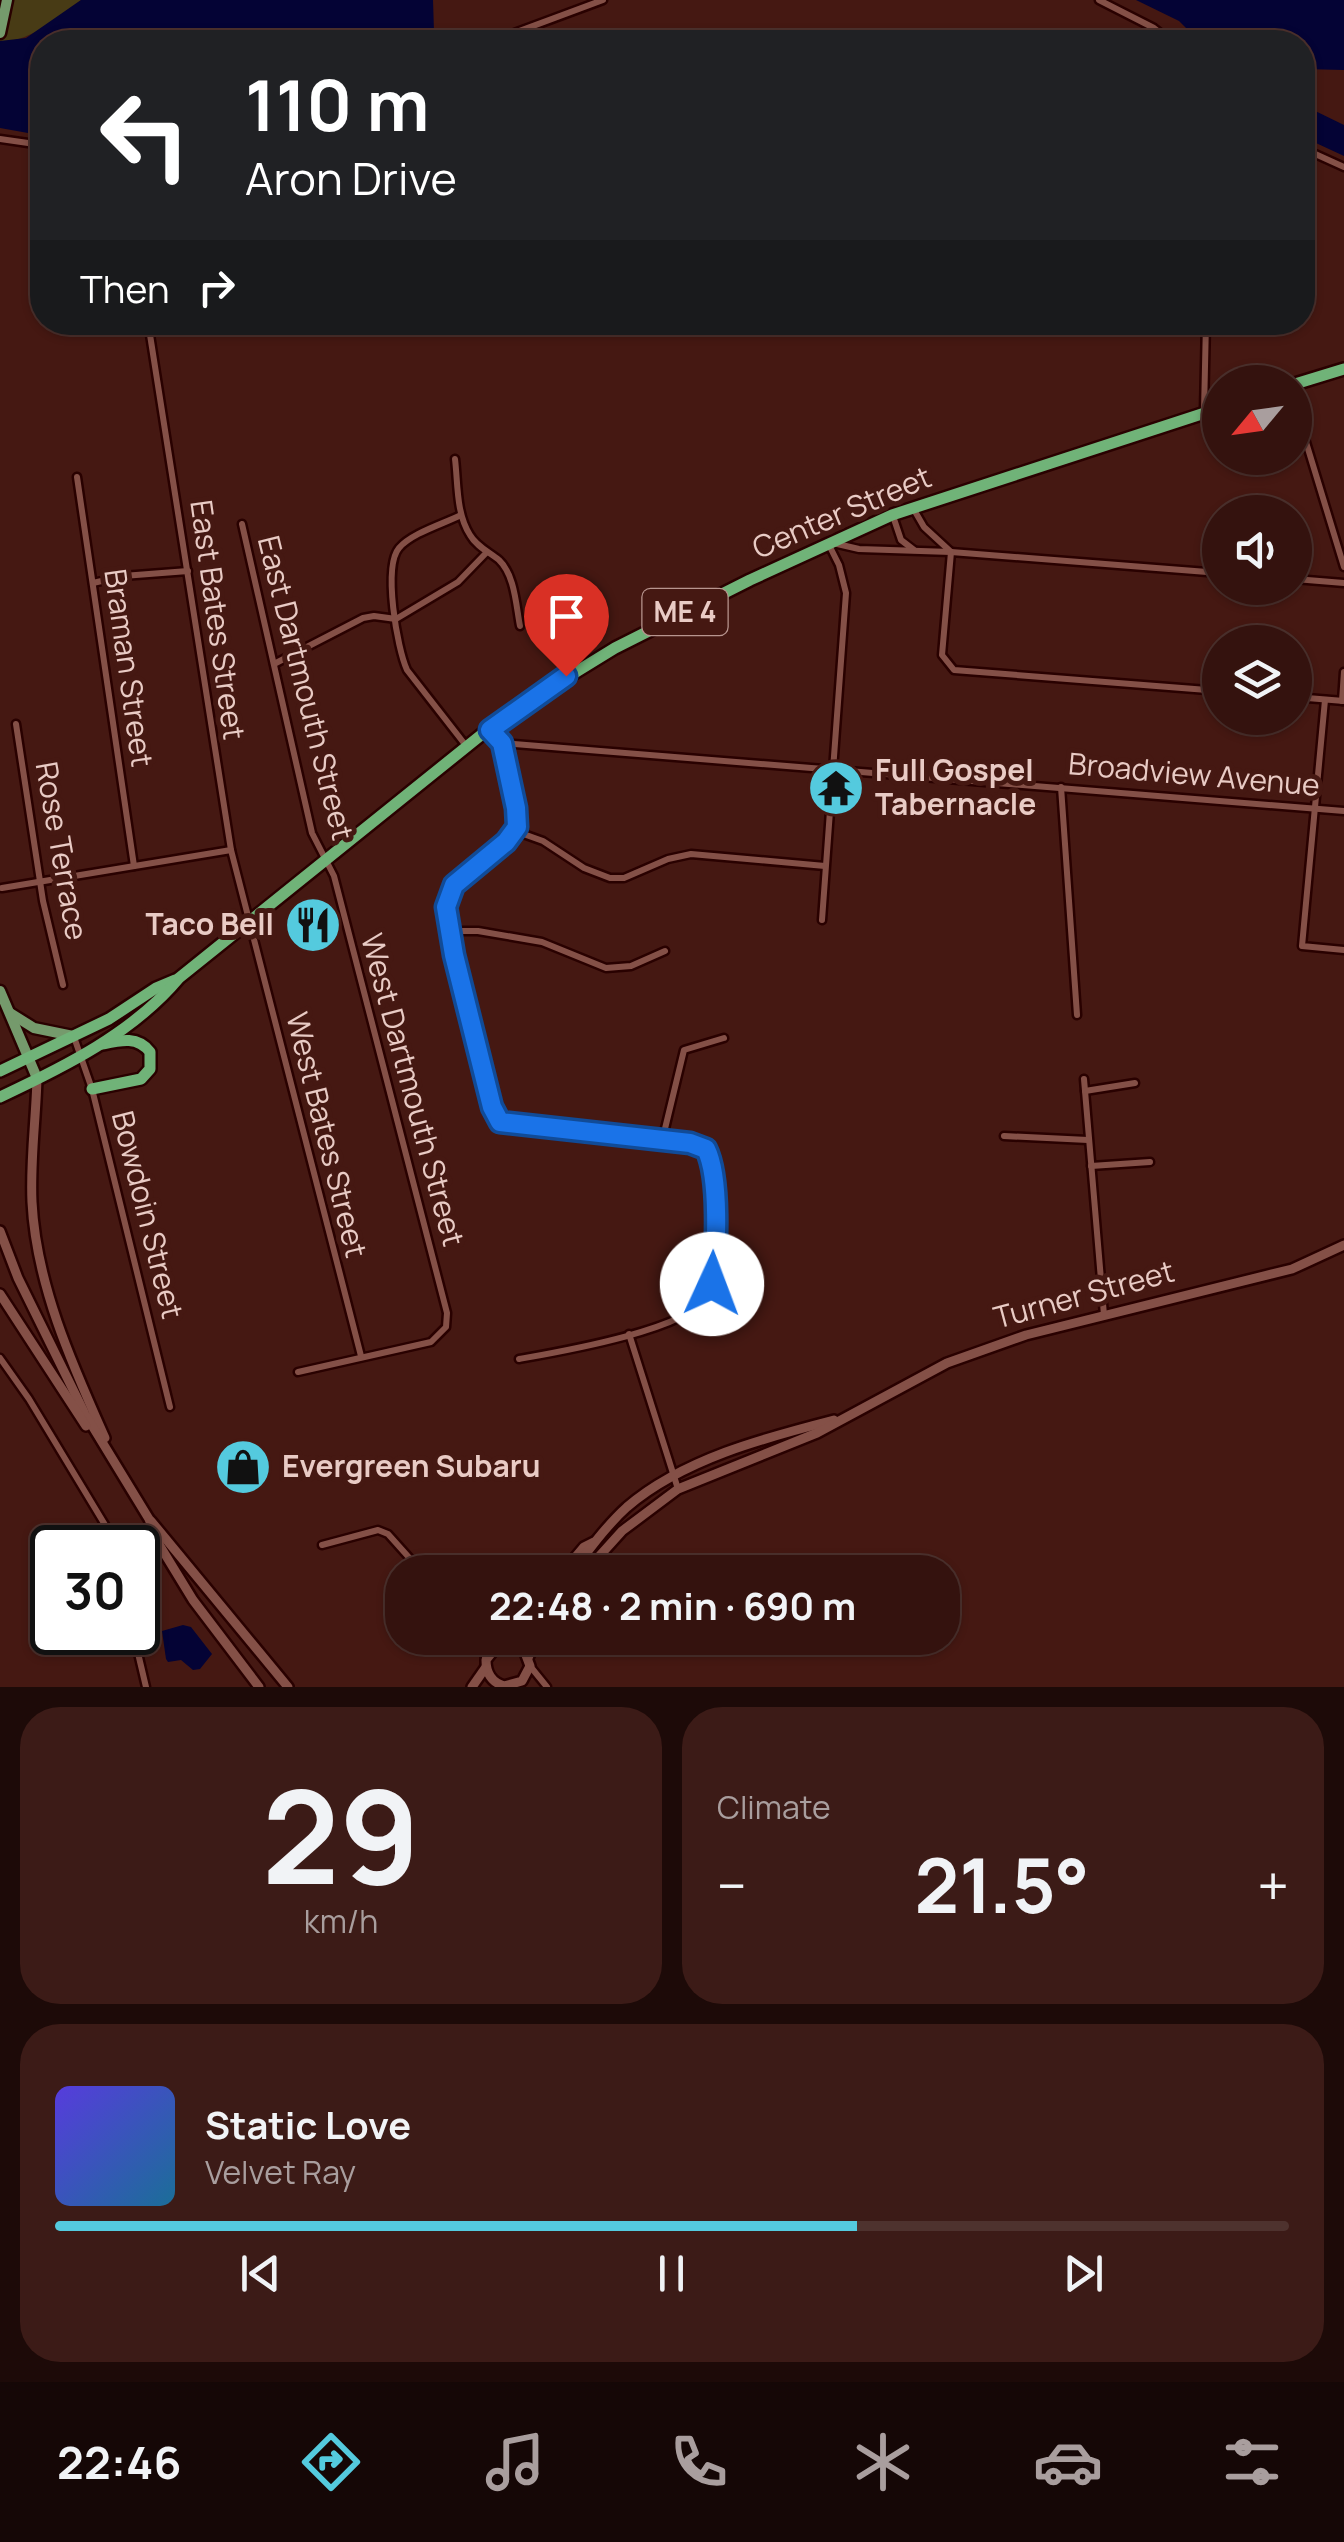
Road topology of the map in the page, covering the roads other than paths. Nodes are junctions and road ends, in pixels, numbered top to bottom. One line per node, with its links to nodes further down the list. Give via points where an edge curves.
1 (7, 0): 6 (main road)
2 (603, 0): 4 (street)
3 (1099, 0): 5 (street)
4 (522, 30)
5 (1157, 30)
6 (0, 33)
7 (0, 139): 8 (street)
8 (30, 143)
9 (1315, 154): 10 (street)
10 (1344, 168)
11 (150, 335): 29 (street, East Bates Street)
12 (1206, 335): 13 (street)
13 (1205, 365)
14 (1344, 369): 15 (highway)
15 (1312, 379)
16 (1202, 413): 20 (highway, Center Street / ME 4)
17 (455, 459): 21 (street)
18 (1312, 462): 28 (street)
19 (77, 477): 32 (street, Braman Street)
20 (913, 507): 22 (highway, Center Street / ME 4); 27 (street)
21 (461, 514): 25 (street, via 473,541); 34 (street, via 401,545 393,558)
22 (892, 514): 24 (highway, Center Street / ME 4); 26 (street, via 901,540)
23 (242, 524): 36 (street, East Dartmouth Street)
24 (828, 542): 26 (street); 43 (highway, Center Street / ME 4, via 589,663); 46 (street, via 846,592)
25 (487, 552): 34 (street, via 458,582); 35 (street, via 510,577)
26 (917, 552): 27 (street)
27 (951, 552): 30 (street); 38 (street, via 942,655 954,670)
28 (1344, 567)
29 (188, 571): 32 (street); 51 (street, East Bates Street)
30 (1202, 572)
31 (1312, 580): 33 (street)
32 (94, 583): 53 (street, Braman Street)
33 (1344, 583)
34 (396, 619): 36 (street, via 363,618); 45 (street, via 400,656)
35 (520, 626)
36 (274, 664): 52 (street, East Dartmouth Street, via 312,833)
37 (1344, 672): 41 (street)
38 (1202, 690)
39 (1312, 699): 40 (street)
40 (1325, 700): 41 (street); 48 (street)
41 (1343, 701)
42 (16, 724): 55 (street, Rose Terrace)
43 (490, 730): 44 (street); 45 (highway, Center Street / ME 4)
44 (502, 743): 46 (street, Broadview Avenue); 50 (street)
45 (468, 748): 52 (highway, Center Street / ME 4)
46 (833, 769): 47 (street, Broadview Avenue); 54 (street)
47 (1061, 787): 48 (street, Broadview Avenue); 66 (street)
48 (1315, 808): 49 (street, Broadview Avenue); 60 (street, via 1302,946)
49 (1344, 811)
50 (516, 831): 54 (street, via 610,878 690,854); 59 (street, via 450,891)
51 (231, 850): 53 (street); 58 (street, East Bates Street)
52 (326, 862): 58 (highway, Center Street / ME 4); 89 (street, West Dartmouth Street, via 446,1313 443,1331 431,1342)
53 (134, 866): 55 (street)
54 (825, 866): 57 (street)
55 (40, 881): 56 (street); 63 (street, Rose Terrace)
56 (2, 888)
57 (822, 920)
58 (249, 923): 62 (highway, Center Street / ME 4); 89 (street, West Bates Street)
59 (449, 931): 61 (street, via 542,942 606,968 631,966); 81 (street, via 500,1122)
60 (1344, 950)
61 (664, 951)
62 (179, 978): 67 (highway, Center Street / ME 4); 69 (highway, Center Street / ME 4, via 162,999)
63 (63, 985)
64 (0, 991): 65 (main road)
65 (10, 1014): 67 (main road); 71 (main road)
66 (1077, 1015)
67 (73, 1036): 70 (street, Bowdoin Street); 71 (highway, Center Street / ME 4)
68 (724, 1038): 81 (street, via 684,1050)
69 (99, 1045): 70 (highway, Center Street / ME 4); 76 (highway, via 140,1042 152,1060 141,1078)
70 (81, 1056): 73 (highway, Center Street / ME 4); 76 (street, Bowdoin Street)
71 (28, 1058): 72 (highway, Center Street / ME 4); 73 (main road)
72 (0, 1071)
73 (38, 1078): 78 (highway, Center Street / ME 4); 96 (main road, via 32,1203 44,1273 68,1350)
74 (1084, 1079): 77 (street)
75 (1135, 1084): 77 (street)
76 (92, 1089): 93 (street, Bowdoin Street)
77 (1085, 1090): 80 (street)
78 (0, 1098)
79 (1004, 1136): 80 (street)
80 (1088, 1140): 83 (street)
81 (662, 1141): 88 (street, via 707,1150 712,1284 694,1312)
82 (1150, 1162): 83 (street)
83 (1092, 1166): 87 (street)
84 (0, 1231): 96 (main road, via 60,1368)
85 (1344, 1245): 87 (main road, Turner Street, via 1292,1269)
86 (0, 1294): 96 (main road)
87 (1104, 1315): 94 (main road, Turner Street, via 972,1352)
88 (629, 1334): 91 (street); 95 (street)
89 (361, 1356): 92 (street)
90 (0, 1358): 99 (street)
91 (519, 1358)
92 (298, 1372)
93 (170, 1407)
94 (846, 1417): 95 (main road, Turner Street); 97 (main road, Turner Street)
95 (673, 1476): 97 (street); 100 (main road, Turner Street, via 624,1509)
96 (122, 1477): 98 (main road)
97 (678, 1489): 105 (main road, Turner Street)
98 (149, 1519): 116 (main road, via 192,1600); 117 (main road)
99 (105, 1525)
100 (596, 1542): 103 (main road); 104 (main road, Turner Street)
101 (322, 1545): 102 (street, via 378,1530)
102 (407, 1555)
103 (578, 1555)
104 (586, 1555)
105 (600, 1555)
106 (138, 1655): 115 (street)
107 (483, 1655): 112 (street)
108 (489, 1655): 112 (main road)
109 (526, 1655): 111 (main road)
110 (531, 1655): 111 (main road)
111 (529, 1662): 114 (main road, via 522,1681); 120 (street)
112 (486, 1664): 113 (main road); 118 (main road)
113 (503, 1686): 114 (main road)
114 (512, 1686): 119 (street)
115 (146, 1687)
116 (260, 1687)
117 (288, 1687)
118 (472, 1687)
119 (521, 1687)
120 (547, 1687)

